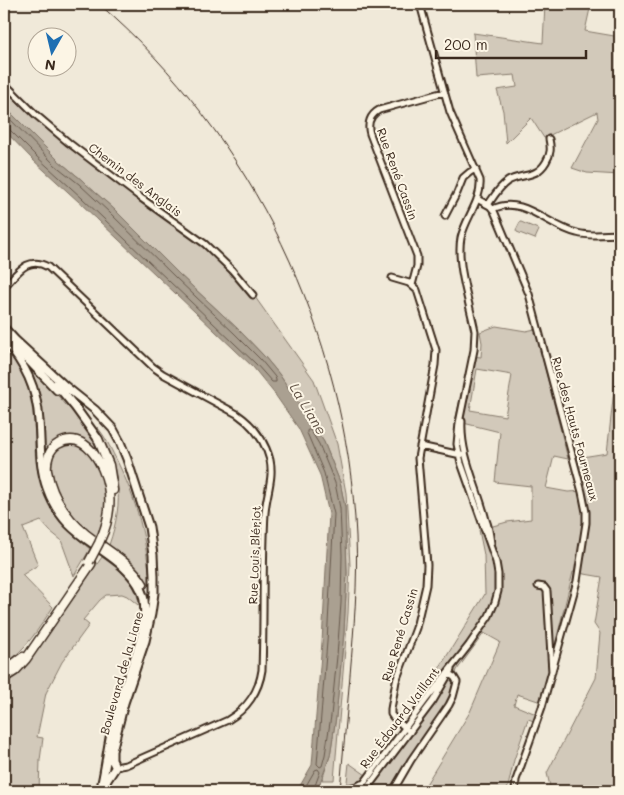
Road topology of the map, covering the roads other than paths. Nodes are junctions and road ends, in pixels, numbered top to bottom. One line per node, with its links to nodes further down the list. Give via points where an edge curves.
1 (420, 4): 3 (street)
2 (4, 83): 13 (street, Chemin des Anglais, via 65,140 202,241)
3 (444, 92): 5 (street); 11 (street, Rue René Cassin, via 379,110 373,114 369,124 369,132 417,256)
4 (549, 139): 7 (street, via 551,152 543,167 536,173 510,180 497,190)
5 (476, 169): 6 (street, via 481,183); 8 (street, via 463,178)
6 (477, 199): 7 (street); 18 (street, Rue Édouard Vaillant, via 459,249 475,340)
7 (490, 207): 9 (street, via 515,205 578,234); 32 (street, Rue des Hauts Fourneaux, via 529,294 586,512 577,581)
8 (446, 216)
9 (620, 234)
10 (392, 278): 11 (street)
11 (412, 284): 21 (street, Rue René Cassin, via 418,292 436,352)
12 (4, 288): 35 (street, Rue Louis Blériot, via 23,267 37,263 48,267 153,367 245,420 261,439 269,458 271,474 265,515 262,670 257,688 247,704 232,718 126,765)
13 (253, 295)
14 (4, 328): 17 (main road, Boulevard de la Liane)
15 (4, 335): 19 (main road)
16 (4, 340): 35 (main road, Boulevard de la Liane, via 24,366 34,390 39,412 42,468 54,504 77,533 129,573 143,596 141,634 112,727)
17 (14, 340): 19 (main road, Boulevard de la Liane, via 64,392); 28 (main road, Boulevard de la Liane, via 98,412 120,442 150,531 154,585)
18 (463, 407): 22 (street, Rue Édouard Vaillant, via 457,435); 23 (street, Rue Édouard Vaillant, via 462,435)
19 (87, 424): 20 (main road)
20 (98, 439): 24 (highway, via 109,465 113,488 112,512)
21 (420, 446): 22 (street); 34 (street, Rue René Cassin, via 418,461 426,585 416,628 396,682 391,709 393,718)
22 (459, 454): 23 (street); 25 (street, Rue Édouard Vaillant)
23 (466, 456): 25 (street, Rue Édouard Vaillant, via 487,520)
24 (106, 532): 26 (highway, via 109,498 102,468 85,445 74,440 60,443 51,452 47,464 59,504 68,518 123,561); 29 (highway, via 101,549)
25 (493, 553): 31 (street, Rue Édouard Vaillant, via 498,578 494,606)
26 (143, 584): 28 (main road, via 148,598)
27 (538, 586): 32 (street, via 547,591)
28 (149, 624): 35 (main road, Boulevard de la Liane, via 117,729)
29 (35, 645): 30 (highway); 33 (highway, via 22,664)
30 (4, 671)
31 (448, 673): 34 (street, Rue Édouard Vaillant, via 433,701); 42 (street, via 457,682 452,700)
32 (552, 675): 43 (street, Rue des Hauts Fourneaux)
33 (4, 678)
34 (407, 730): 36 (street, Rue Édouard Vaillant); 38 (street, Rue Édouard Vaillant)
35 (110, 767): 39 (main road, Boulevard de la Liane)
36 (367, 778): 37 (street); 41 (street, Rue Édouard Vaillant)
37 (351, 790): 40 (street)
38 (365, 790)
39 (102, 791)
40 (332, 791)
41 (358, 791)
42 (392, 791)
43 (515, 791)

